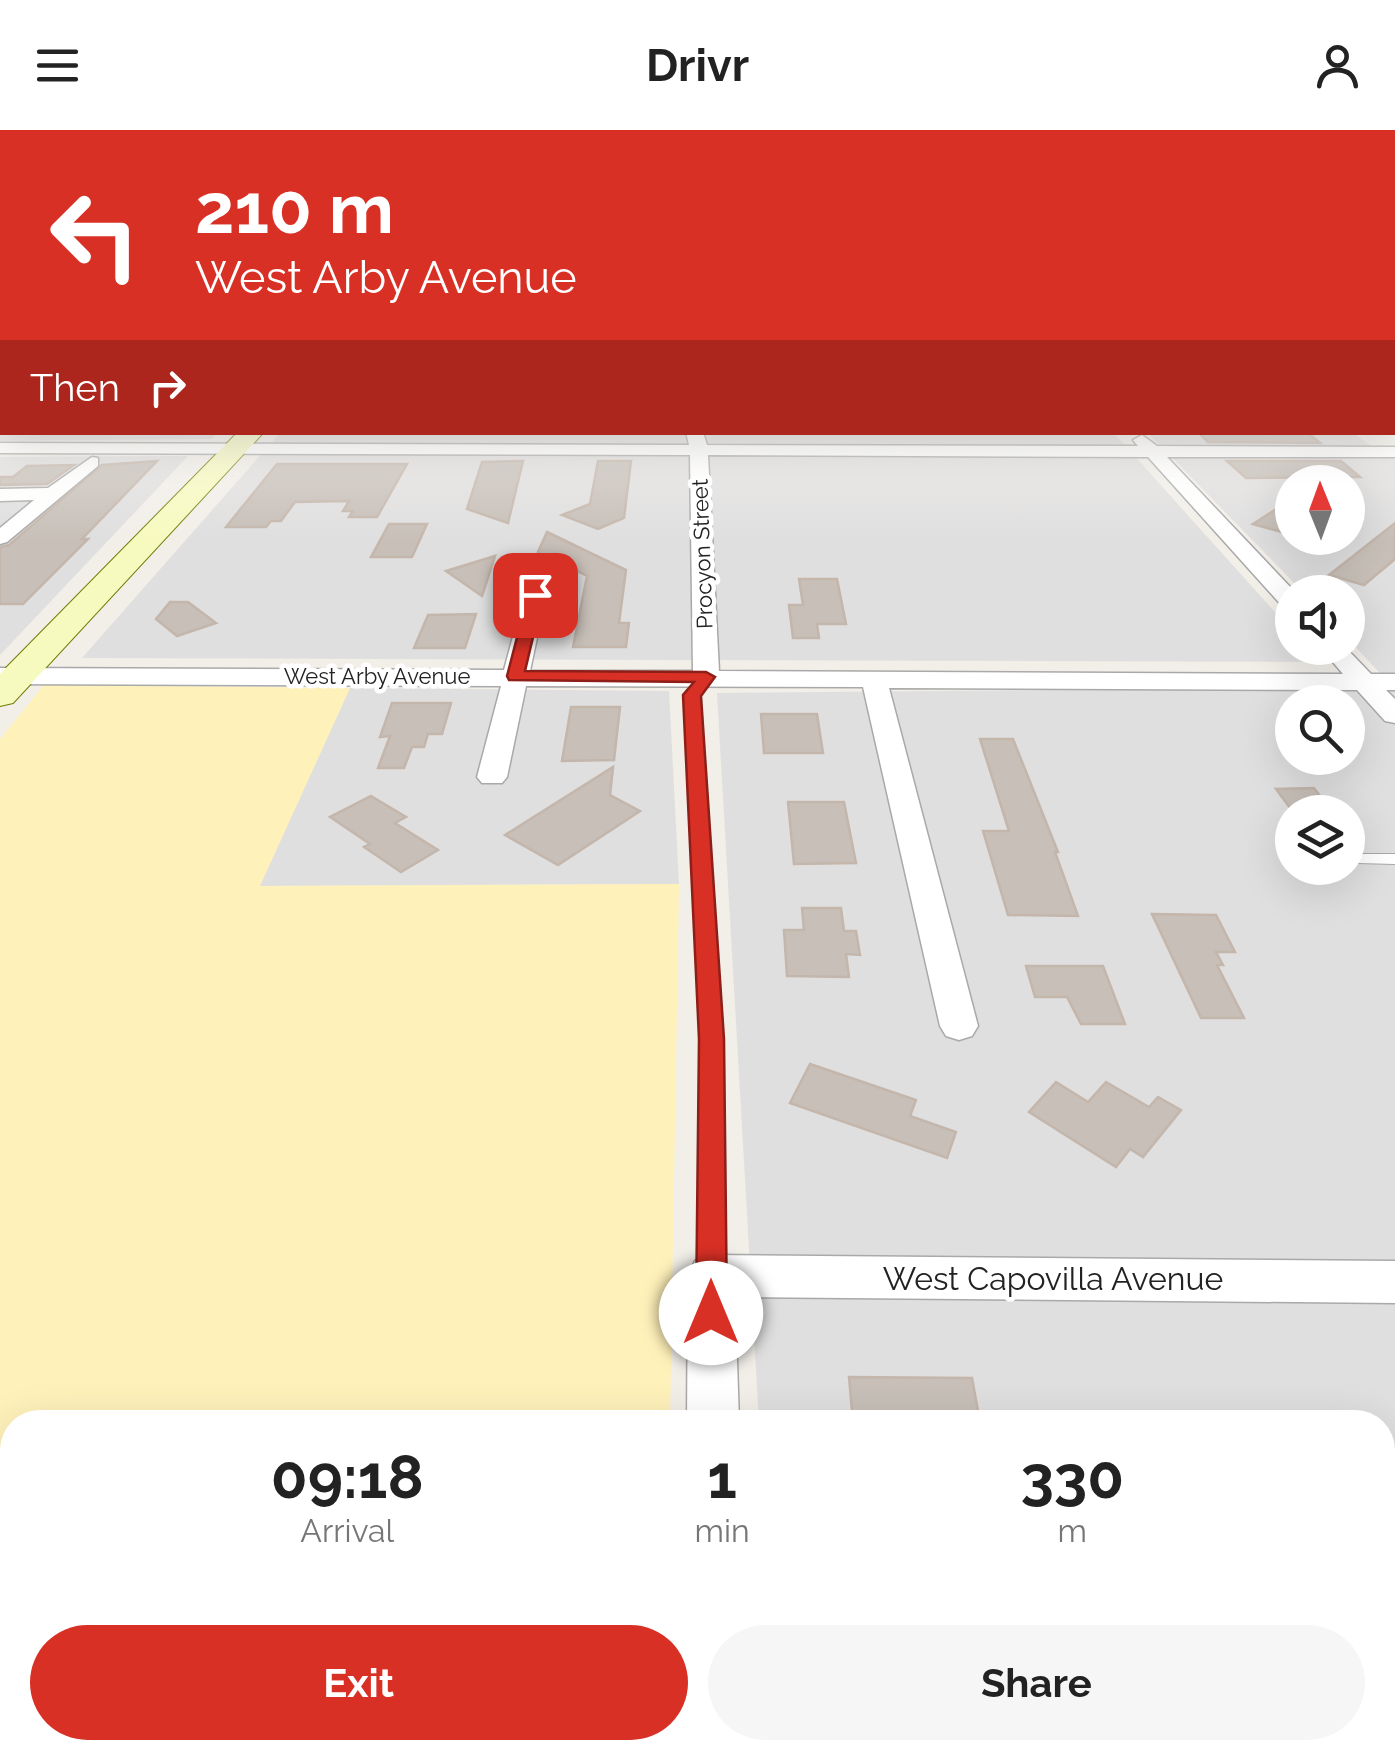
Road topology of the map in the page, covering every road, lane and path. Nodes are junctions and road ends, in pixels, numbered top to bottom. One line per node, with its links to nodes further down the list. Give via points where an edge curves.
1 (1138, 435): 5 (street)
2 (244, 440): 3 (street); 4 (street); 17 (main road)
3 (696, 441): 5 (street); 15 (street, Procyon Street)
4 (0, 448)
5 (1152, 451): 6 (street); 11 (street)
6 (1395, 452)
7 (92, 462): 8 (street)
8 (53, 494): 9 (street); 10 (street)
9 (0, 495)
10 (0, 538)
11 (1275, 585)
12 (535, 595): 14 (street)
13 (1349, 665): 18 (street)
14 (515, 676): 15 (street, West Arby Avenue); 17 (street, West Arby Avenue); 21 (street)
15 (706, 677): 16 (street, West Arby Avenue); 25 (lane, via 692,695 712,1039)
16 (874, 678): 18 (street, West Arby Avenue); 24 (street)
17 (6, 682)
18 (1365, 682): 19 (street, West Arby Avenue); 20 (street)
19 (1395, 682)
20 (1395, 715)
21 (492, 777)
22 (1365, 859): 23 (lane)
23 (1395, 859)
24 (958, 1026)
25 (711, 1276): 26 (street, West Capovilla Avenue); 27 (street)
26 (1395, 1282)
27 (713, 1410)

